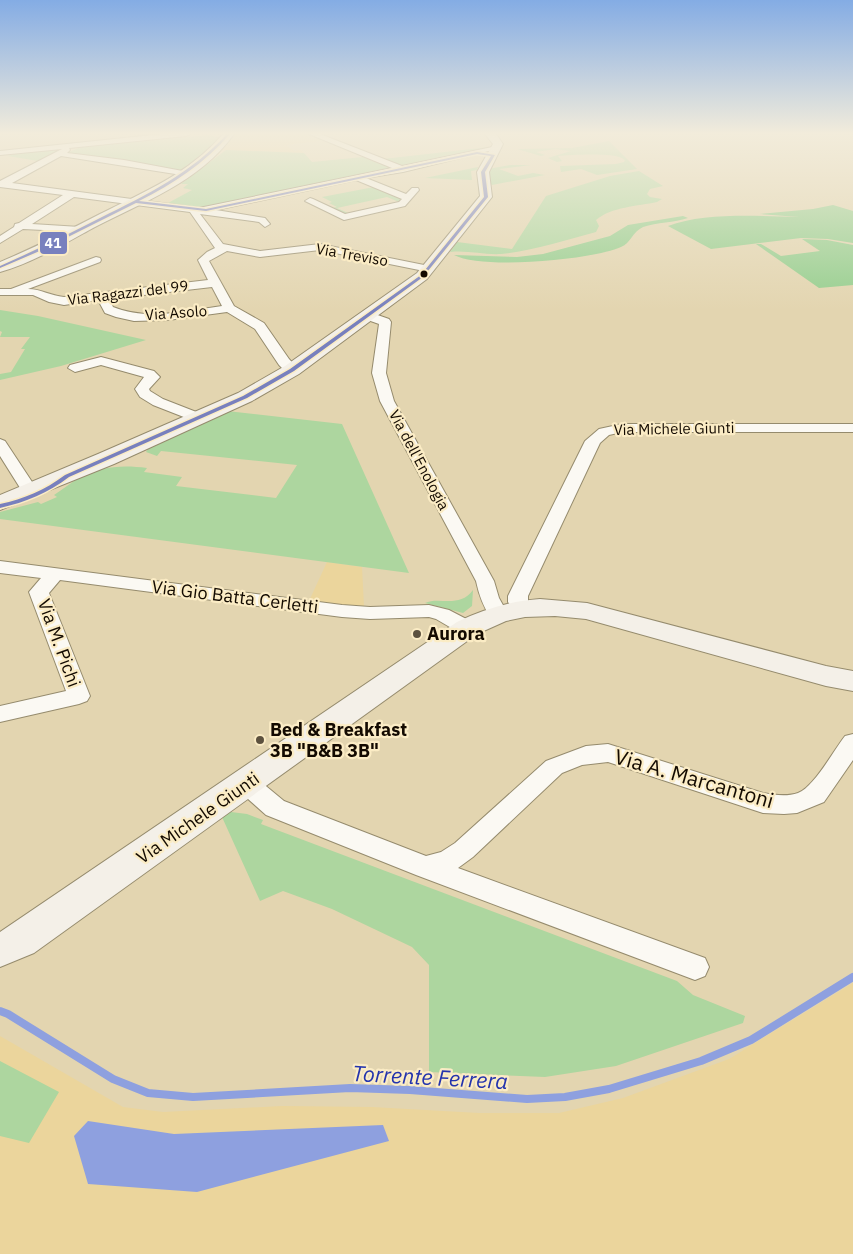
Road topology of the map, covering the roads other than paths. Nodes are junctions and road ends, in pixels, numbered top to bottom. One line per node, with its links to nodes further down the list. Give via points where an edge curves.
1 (69, 193): 2 (street)
2 (73, 193): 8 (street); 12 (street)
3 (153, 193): 8 (street)
4 (290, 193): 9 (street)
5 (412, 193): 7 (street, via 402,204 344,217)
6 (487, 193): 20 (street, via 486,198)
7 (310, 201)
8 (136, 202): 9 (street); 13 (street)
9 (198, 212): 10 (street, via 257,219); 16 (street, via 219,246)
10 (265, 224)
11 (0, 225): 12 (street)
12 (20, 226): 13 (street); 14 (street)
13 (80, 230): 15 (street)
14 (0, 240)
15 (46, 247): 18 (street); 19 (street)
16 (225, 248): 20 (street, Via Treviso, via 260,254 320,247); 21 (street, Via Asolo, via 203,260)
17 (96, 260): 22 (street, Via Ragazzi del 99, via 24,284)
18 (0, 262)
19 (0, 267)
20 (429, 269): 26 (street)
21 (214, 283): 24 (street, Via Ragazzi del 99); 25 (street, Via Asolo)
22 (13, 291): 23 (street, Via Ragazzi del 99); 24 (street, Via Ragazzi del 99, via 35,292 58,301)
23 (0, 292)
24 (102, 296): 25 (street, Via Asolo, via 110,310 144,317 169,317)
25 (229, 308): 28 (street, Via Asolo, via 260,326)
26 (372, 314): 28 (street); 36 (street, Via dell'Enologia, via 385,322 379,373 387,401 485,581 489,598)
27 (75, 368): 29 (street, via 101,361 149,374 153,377 142,390 144,393 152,400)
28 (292, 370): 29 (street)
29 (198, 418): 32 (street)
30 (853, 428): 36 (street, Via Michele Giunti, via 622,428 604,432 593,441 518,596 518,602)
31 (0, 444): 32 (street)
32 (30, 491): 33 (street)
33 (0, 503)
34 (0, 567): 35 (street, Via Gio Batta Cerletti)
35 (55, 574): 37 (street, Via Gio Batta Cerletti, via 342,611 429,611 442,614); 39 (street, Via M. Pichi, via 39,592 79,696)
36 (510, 611): 37 (street, Via Michele Giunti); 38 (street, Via Michele Giunti, via 561,606 587,610)
37 (467, 628): 41 (street, Via Michele Giunti)
38 (853, 681)
39 (0, 714)
40 (853, 742): 42 (street, Via A. Marcantoni, via 815,795 787,805 763,803 608,753 587,753 554,767 464,850 448,861)
41 (247, 784): 42 (street, via 275,808); 43 (street, Via Michele Giunti, via 20,941)
42 (425, 867): 44 (street)
43 (0, 950)
44 (695, 967)

